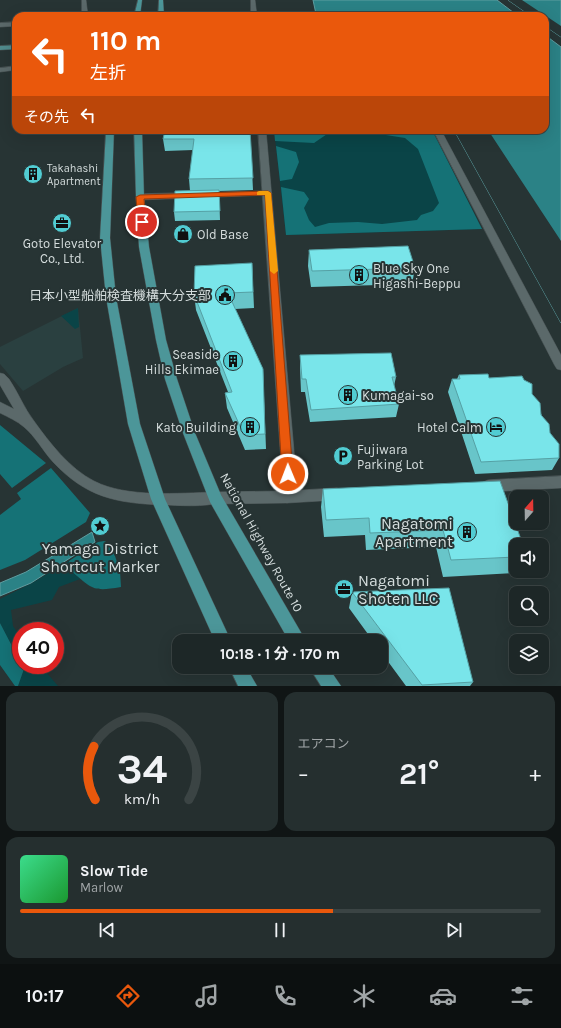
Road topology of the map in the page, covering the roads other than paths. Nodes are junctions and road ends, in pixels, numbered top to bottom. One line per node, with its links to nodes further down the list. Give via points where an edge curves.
1 (0, 0): 2 (street)
2 (5, 0)
3 (84, 0): 7 (street)
4 (140, 0): 8 (highway)
5 (161, 0): 9 (highway)
6 (253, 0): 10 (street)
7 (85, 12)
8 (138, 12)
9 (161, 12)
10 (254, 12)
11 (12, 24): 12 (street)
12 (0, 25)
13 (12, 47): 14 (main road)
14 (0, 48)
15 (12, 68): 16 (street)
16 (0, 70)
17 (110, 134): 32 (highway, via 105,238 111,297 134,424)
18 (138, 134): 22 (highway, National Highway Route 10)
19 (262, 134): 21 (street)
20 (439, 134): 23 (street)
21 (268, 193): 22 (street); 30 (street, via 288,462)
22 (140, 197): 31 (highway, National Highway Route 10, via 144,247 171,379)
23 (561, 366)
24 (0, 378): 26 (street)
25 (0, 406): 26 (street)
26 (29, 423): 32 (street, via 72,474 89,485 108,492)
27 (561, 482): 28 (street)
28 (476, 486)
29 (350, 493): 30 (street)
30 (287, 497): 31 (street)
31 (215, 498): 32 (street); 34 (highway, National Highway Route 10)
32 (158, 499): 33 (highway)
33 (220, 634)
34 (294, 634)
35 (241, 674): 37 (highway)
36 (323, 674): 38 (highway)
37 (248, 686)
38 (332, 686)

